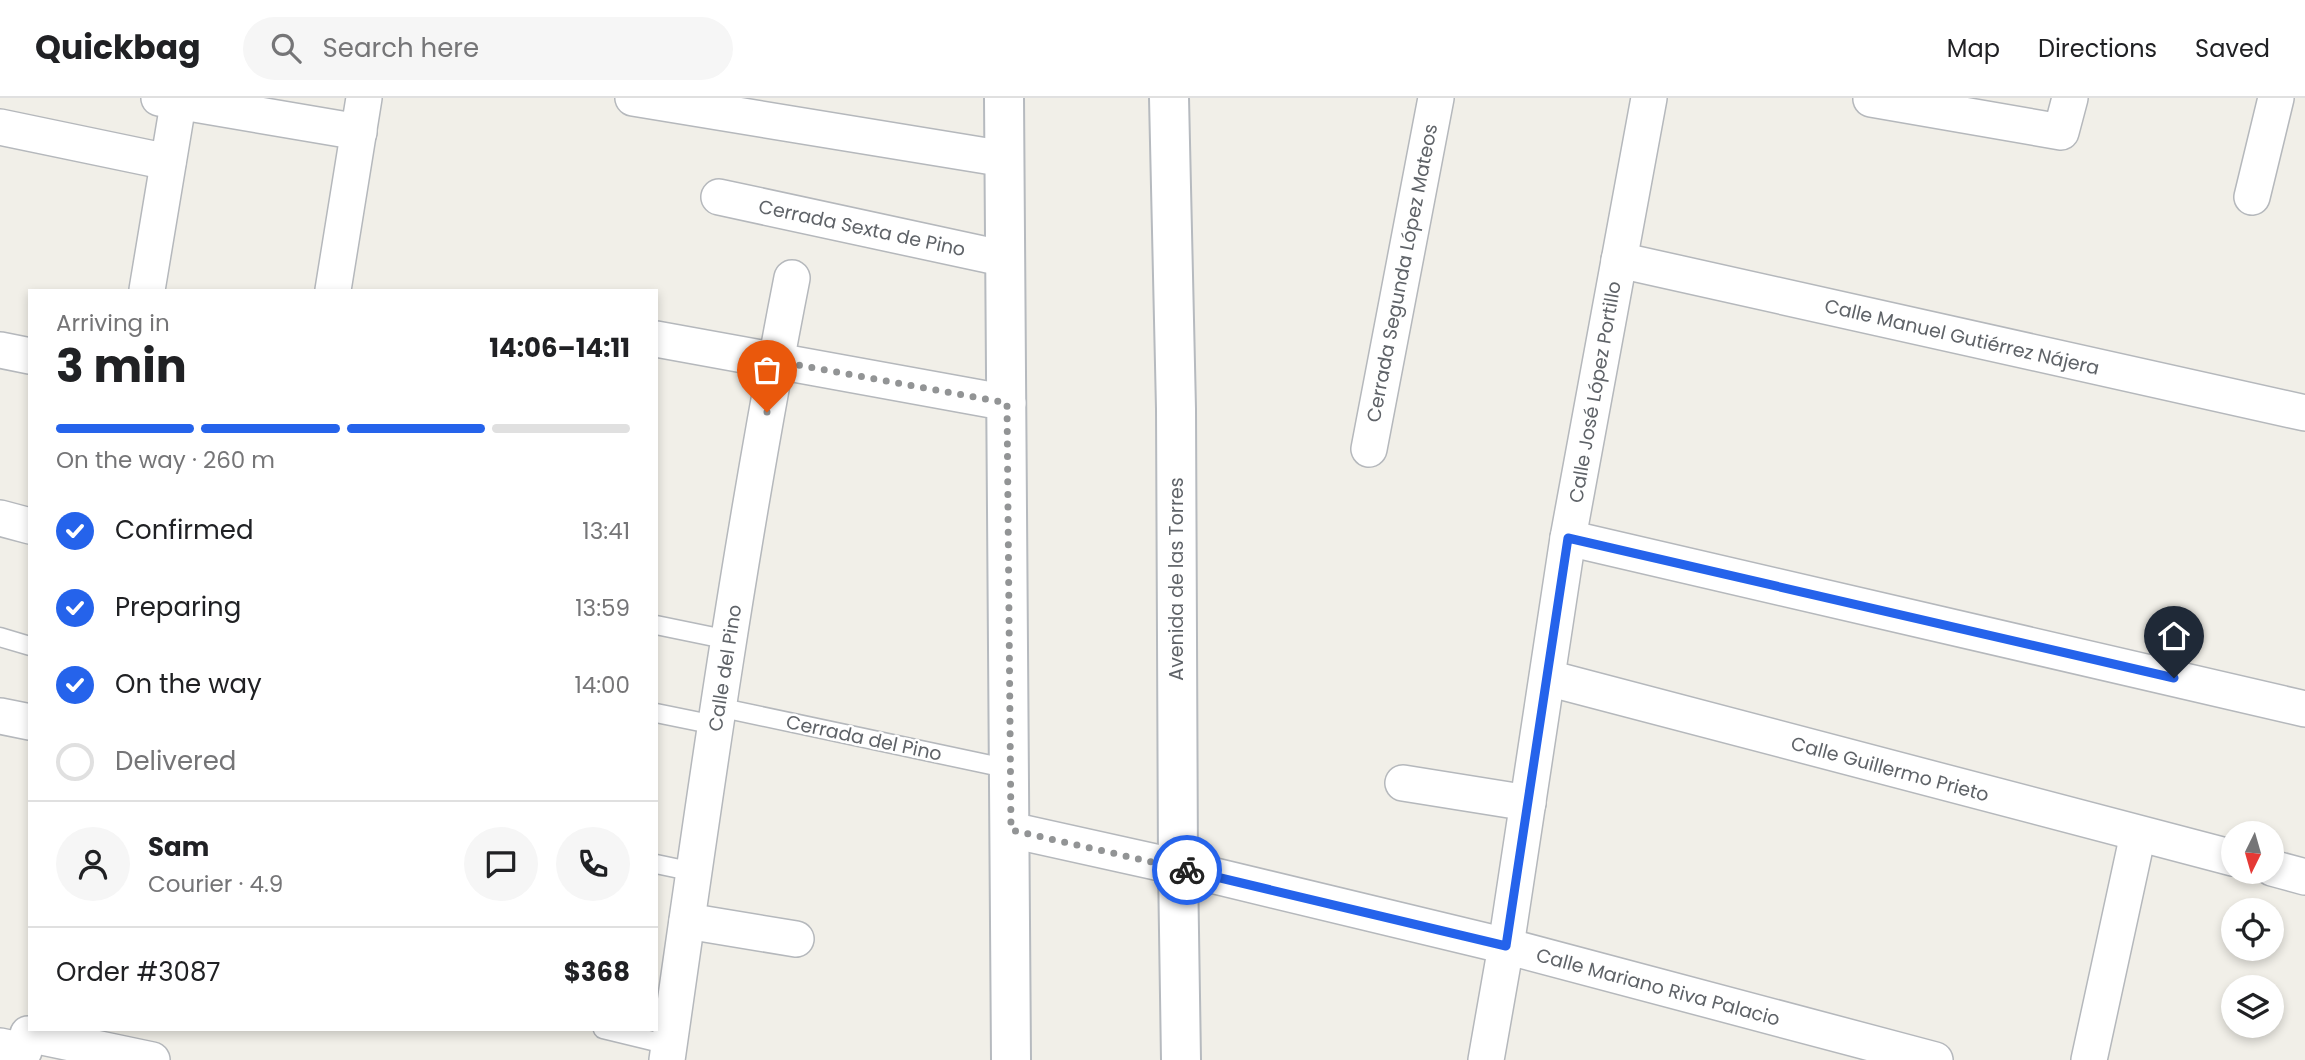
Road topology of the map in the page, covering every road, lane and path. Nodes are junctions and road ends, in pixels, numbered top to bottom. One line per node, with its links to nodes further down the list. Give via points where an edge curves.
1 (364, 98): 12 (street)
2 (633, 98): 13 (street)
3 (1004, 98): 13 (main road)
4 (1169, 98): 49 (main road, Avenida de las Torres)
5 (1436, 98): 28 (street, Cerrada Segunda López Mateos)
6 (1649, 98): 18 (street, Calle José López Portillo)
7 (2070, 98): 10 (street, via 2061,132)
8 (2276, 98): 16 (street)
9 (172, 99): 12 (street); 14 (street)
10 (1871, 99)
11 (0, 127): 14 (street)
12 (359, 132): 21 (street)
13 (1005, 159): 17 (main road)
14 (168, 162): 20 (street)
15 (719, 197): 17 (street, Cerrada Sexta de Pino)
16 (2252, 197)
17 (1006, 259): 26 (main road)
18 (1619, 260): 27 (street, Calle Manuel Gutiérrez Nájera); 31 (street, Calle José López Portillo)
19 (792, 278): 25 (street, Calle del Pino)
20 (148, 289)
21 (333, 289)
22 (658, 339): 25 (street)
23 (0, 350): 24 (street)
24 (28, 356)
25 (776, 361): 26 (street); 34 (street, Calle del Pino)
26 (1007, 403): 42 (main road)
27 (2305, 413)
28 (1368, 449)
29 (0, 518): 30 (street)
30 (28, 525)
31 (1568, 538): 36 (street, Calle José López Portillo); 37 (street)
32 (658, 625): 34 (lane)
33 (0, 637): 35 (lane)
34 (729, 640): 40 (street, Calle del Pino)
35 (28, 645)
36 (1548, 678): 44 (street, Calle José López Portillo); 46 (street, Calle Guillermo Prieto)
37 (2305, 709)
38 (658, 713): 40 (lane, Cerrada del Pino)
39 (0, 716): 41 (street)
40 (717, 716): 42 (lane, Cerrada del Pino); 51 (street, Calle del Pino)
41 (28, 722)
42 (1010, 769): 45 (main road)
43 (1403, 783): 44 (street)
44 (1528, 803): 55 (street, Calle José López Portillo)
45 (1011, 830): 49 (street, Calle Mariano Riva Palacio); 60 (main road)
46 (2138, 834): 47 (street, Calle Guillermo Prieto); 64 (street)
47 (2221, 855)
48 (658, 864): 51 (lane)
49 (1178, 867): 55 (street, Calle Mariano Riva Palacio); 61 (main road, Avenida de las Torres)
50 (2284, 871): 52 (street)
51 (694, 872): 53 (street, Calle del Pino)
52 (2305, 877)
53 (687, 921): 54 (street); 58 (street, Calle del Pino)
54 (796, 939)
55 (1506, 946): 62 (street, Calle José López Portillo); 63 (street, Calle Mariano Riva Palacio)
56 (608, 1031): 58 (lane)
57 (21, 1042): 59 (street)
58 (668, 1053)
59 (152, 1060)
60 (1011, 1060)
61 (1181, 1060)
62 (1486, 1060)
63 (1935, 1060)
64 (2089, 1060)

